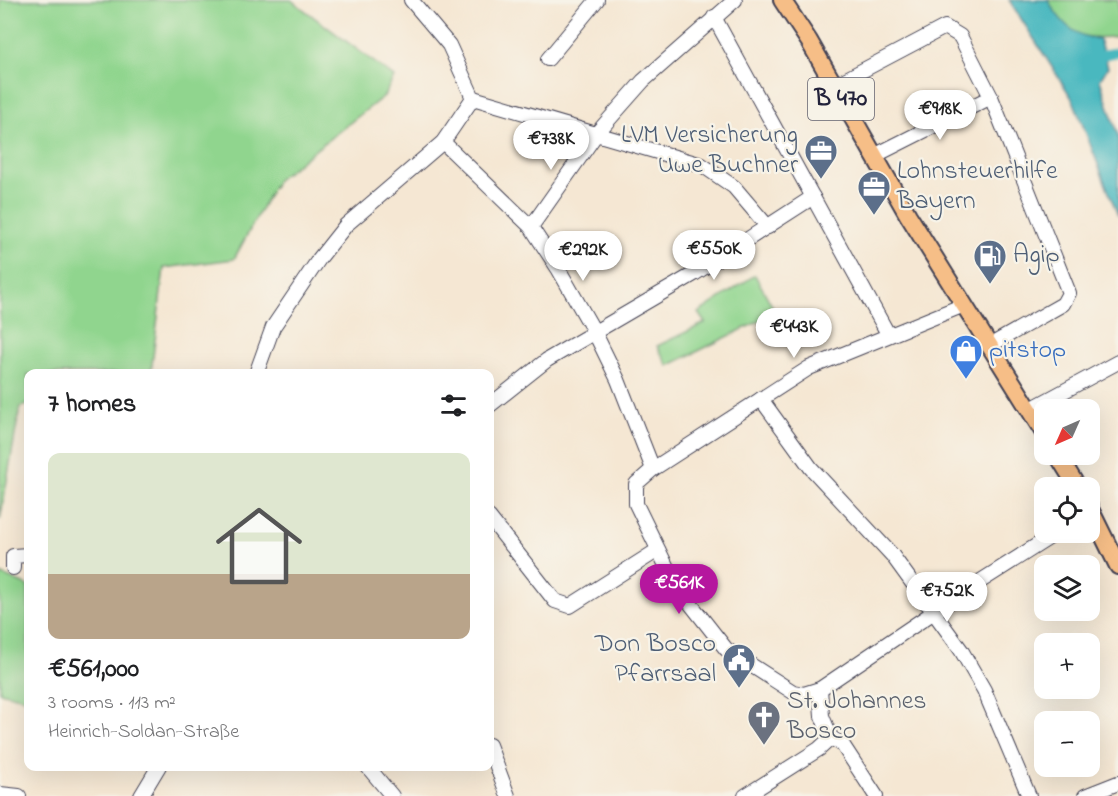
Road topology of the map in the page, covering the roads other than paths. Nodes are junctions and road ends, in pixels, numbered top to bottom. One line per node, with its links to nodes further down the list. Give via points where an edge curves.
1 (411, 0): 9 (street, via 449,45)
2 (597, 0): 6 (street)
3 (735, 0): 5 (street)
4 (782, 0): 7 (main road, B 470)
5 (714, 17): 10 (street, via 643,81); 13 (street)
6 (548, 59)
7 (833, 86): 8 (street, via 945,27 960,36); 12 (main road, B 470)
8 (991, 97): 12 (street); 19 (street, via 1069,293 1063,304)
9 (473, 98): 10 (street); 11 (street)
10 (597, 133): 14 (street); 15 (street, via 702,165 734,187)
11 (443, 142): 14 (street); 21 (street, via 346,225 273,327)
12 (874, 156): 16 (main road, B 470)
13 (813, 197): 15 (street); 18 (street)
14 (531, 227): 17 (street)
15 (768, 227): 17 (street)
16 (964, 305): 18 (street); 19 (main road, B 470)
17 (595, 333): 23 (street, via 547,360); 26 (street)
18 (888, 334): 22 (street, via 809,368)
19 (989, 346): 24 (main road, B 470)
20 (1118, 362): 24 (street)
21 (258, 369)
22 (761, 399): 26 (street); 34 (street, via 811,468 892,555)
23 (494, 402)
24 (1029, 410): 25 (main road, B 470)
25 (1034, 418)
26 (653, 469): 30 (street, via 636,484 636,504)
27 (494, 523): 30 (street, via 555,601 570,606)
28 (1100, 531): 32 (main road)
29 (1041, 543): 34 (street)
30 (658, 550): 36 (street, via 675,584 726,648 793,692)
31 (24, 555): 33 (street, via 13,556)
32 (1118, 566)
33 (13, 568)
34 (936, 612): 35 (street); 50 (street, via 984,690)
35 (820, 689): 36 (street); 37 (street)
36 (804, 694): 37 (street)
37 (822, 716): 38 (street)
38 (831, 738): 48 (street); 49 (street, via 842,744)
39 (494, 758): 47 (street)
40 (156, 771): 45 (street)
41 (371, 771): 46 (street)
42 (1118, 783): 51 (street)
43 (0, 794): 44 (street)
44 (19, 796)
45 (141, 796)
46 (392, 796)
47 (508, 796)
48 (745, 796)
49 (876, 796)
50 (1029, 796)
51 (1085, 796)

